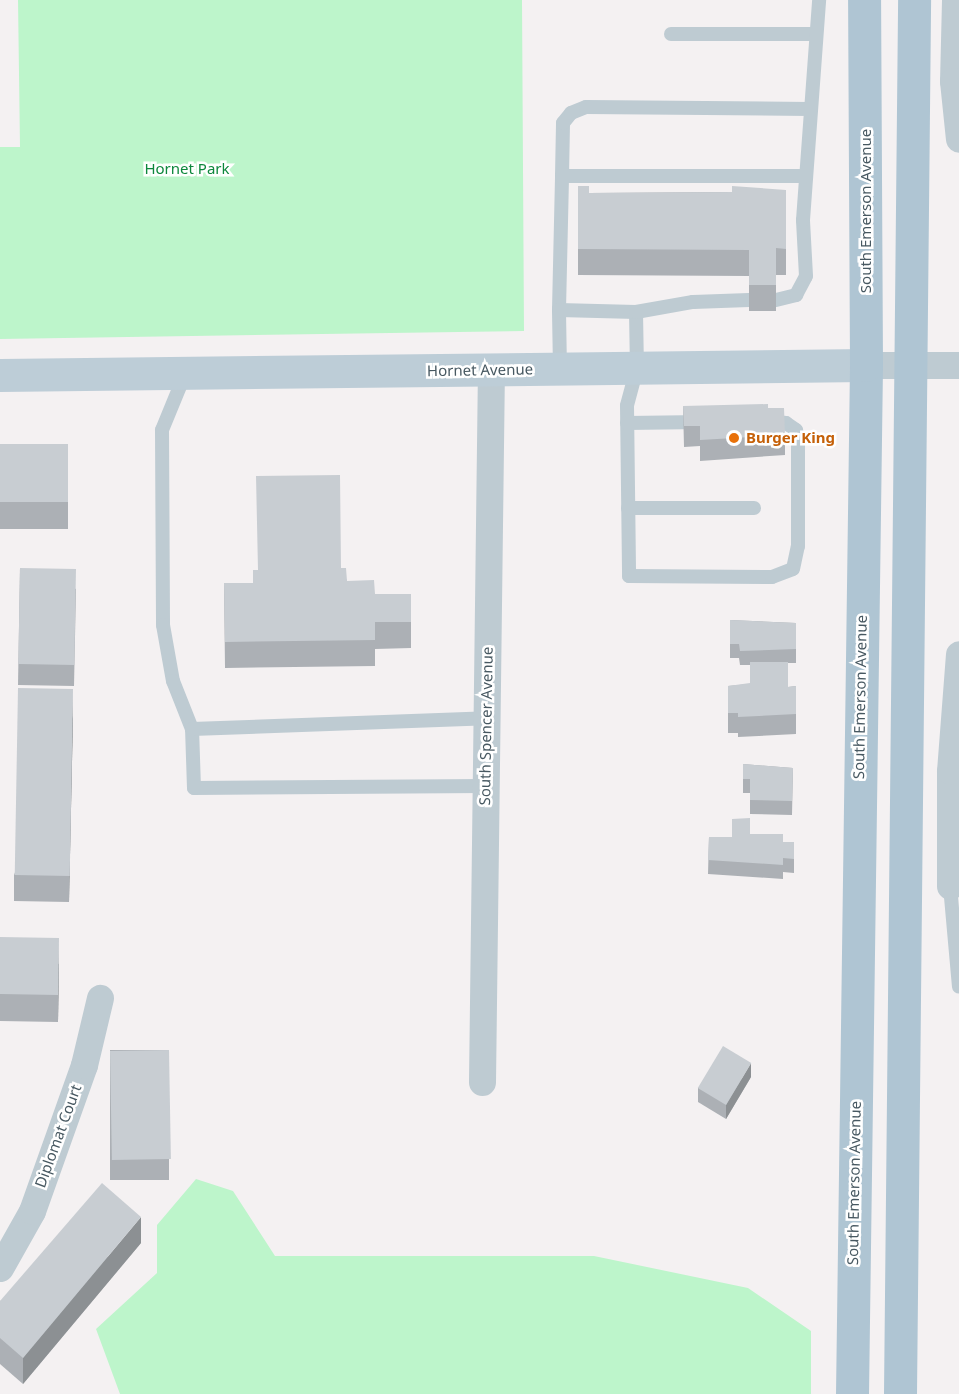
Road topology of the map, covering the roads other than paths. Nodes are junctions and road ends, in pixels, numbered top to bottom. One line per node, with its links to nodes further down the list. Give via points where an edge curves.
1 (819, 0): 6 (lane)
2 (864, 0): 17 (main road, South Emerson Avenue)
3 (914, 0): 15 (main road)
4 (955, 0): 8 (street)
5 (671, 34): 6 (lane)
6 (816, 34): 7 (lane)
7 (810, 110): 9 (lane, via 586,107 571,113 563,123); 10 (lane)
8 (958, 122)
9 (562, 176): 10 (lane); 13 (lane)
10 (806, 176): 12 (lane, via 806,276 796,295)
11 (749, 300): 14 (lane, via 693,302)
12 (776, 300)
13 (559, 310): 14 (lane); 20 (lane)
14 (636, 312): 18 (lane)
15 (911, 365): 16 (street, Hornet Avenue); 17 (street, Hornet Avenue); 39 (main road)
16 (959, 365)
17 (866, 366): 18 (street, Hornet Avenue); 38 (main road, South Emerson Avenue)
18 (637, 368): 20 (street, Hornet Avenue); 25 (lane)
19 (491, 369): 20 (street, Hornet Avenue); 21 (street, Hornet Avenue); 29 (street, South Spencer Avenue)
20 (560, 369)
21 (185, 373): 22 (street, Hornet Avenue); 30 (lane, via 162,430 163,624 172,681)
22 (0, 375)
23 (750, 421): 27 (lane, via 786,423 796,430 798,546 793,569 772,577 629,576)
24 (716, 422): 25 (lane)
25 (627, 423): 27 (lane)
26 (754, 507): 27 (lane)
27 (628, 508)
28 (959, 654): 32 (street, via 950,771)
29 (487, 718): 30 (lane); 31 (street, South Spencer Avenue)
30 (192, 729): 31 (lane, via 194,788)
31 (486, 786): 36 (street, South Spencer Avenue)
32 (950, 886): 33 (lane)
33 (957, 921): 34 (lane)
34 (959, 987)
35 (100, 998): 37 (street, Diplomat Court, via 84,1065 32,1211)
36 (482, 1082)
37 (0, 1268)
38 (852, 1379)
39 (900, 1385)

